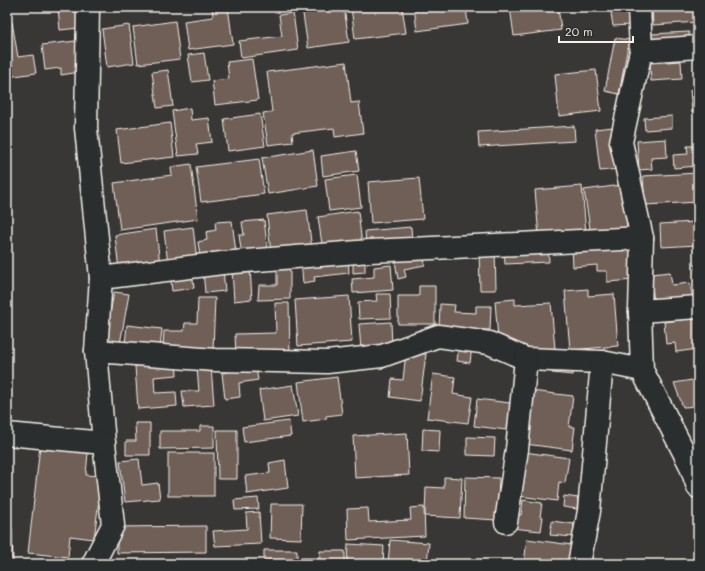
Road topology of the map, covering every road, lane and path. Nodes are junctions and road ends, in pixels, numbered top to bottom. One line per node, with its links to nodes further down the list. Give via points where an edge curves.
1 (88, 7): 6 (street, via 86,128)
2 (639, 7): 4 (street)
3 (698, 47): 4 (street)
4 (641, 51): 5 (street, via 621,142)
5 (642, 238): 6 (street, via 370,251 222,263); 8 (street)
6 (101, 278): 9 (street)
7 (698, 307): 8 (street)
8 (640, 311): 12 (street)
9 (96, 351): 10 (street, via 215,360 327,362 382,356 438,336 489,343); 14 (street)
10 (526, 359): 11 (street); 16 (street, via 517,450)
11 (602, 362): 12 (street); 18 (street, via 589,511)
12 (642, 370): 15 (street, via 690,464)
13 (7, 434): 14 (street)
14 (104, 443): 17 (street, via 113,525)
15 (698, 487)
16 (506, 522)
17 (94, 564)
18 (579, 564)

